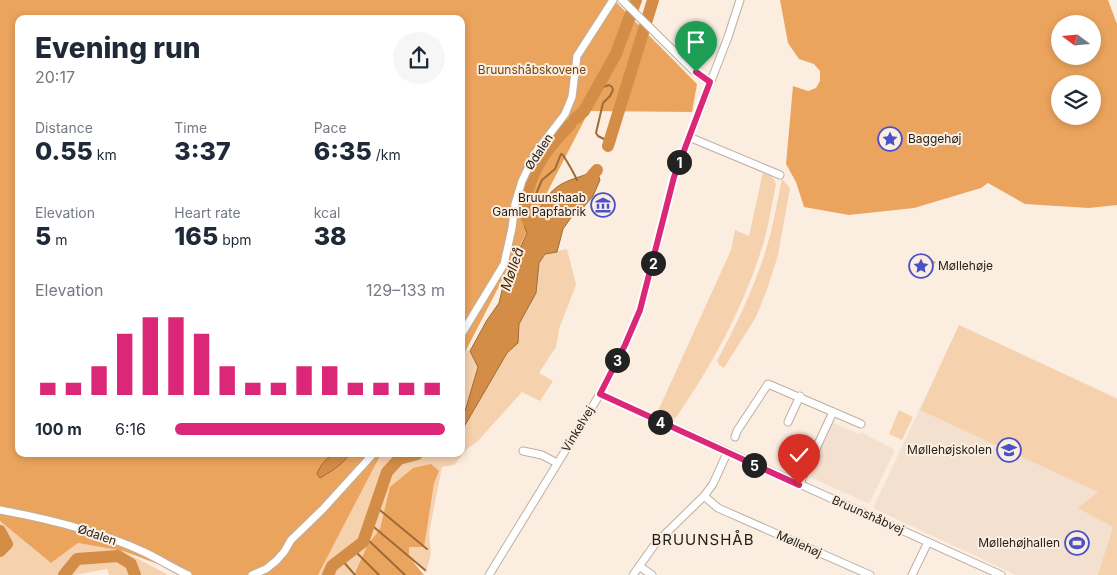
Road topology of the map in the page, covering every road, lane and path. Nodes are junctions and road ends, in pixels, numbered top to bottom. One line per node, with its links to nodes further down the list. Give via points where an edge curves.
1 (613, 0): 7 (street, Ødalen, via 577,56 572,96 565,114 536,152 522,181 504,264)
2 (740, 0): 4 (street, Vinkelvej)
3 (624, 3): 4 (street)
4 (710, 82): 5 (street, Vinkelvej)
5 (689, 136): 6 (street); 8 (street, Vinkelvej, via 667,202 640,310)
6 (780, 174)
7 (465, 328)
8 (600, 394): 15 (street, Bruunshåbvej); 17 (street, Vinkelvej)
9 (800, 396): 10 (street); 11 (street); 13 (street, via 768,384)
10 (833, 412): 12 (street); 18 (street)
11 (788, 422)
12 (861, 424)
13 (735, 437)
14 (523, 451): 17 (street, Vinkelvej)
15 (727, 452): 18 (street, Bruunshåbvej); 19 (street)
16 (370, 457): 24 (street, via 291,540 276,562)
17 (558, 463): 25 (street, Vinkelvej)
18 (799, 485): 21 (street, Bruunshåbvej)
19 (704, 496): 22 (street, via 655,544); 28 (street, Møllehøj, via 718,508)
20 (0, 510): 23 (street, Ødalen, via 87,530 144,552)
21 (928, 542): 29 (street); 30 (street, Bruunshåbvej)
22 (639, 566): 26 (street); 27 (street)
23 (188, 575)
24 (252, 575)
25 (489, 575)
26 (633, 575)
27 (652, 575)
28 (870, 575)
29 (912, 575)
30 (1001, 575)

